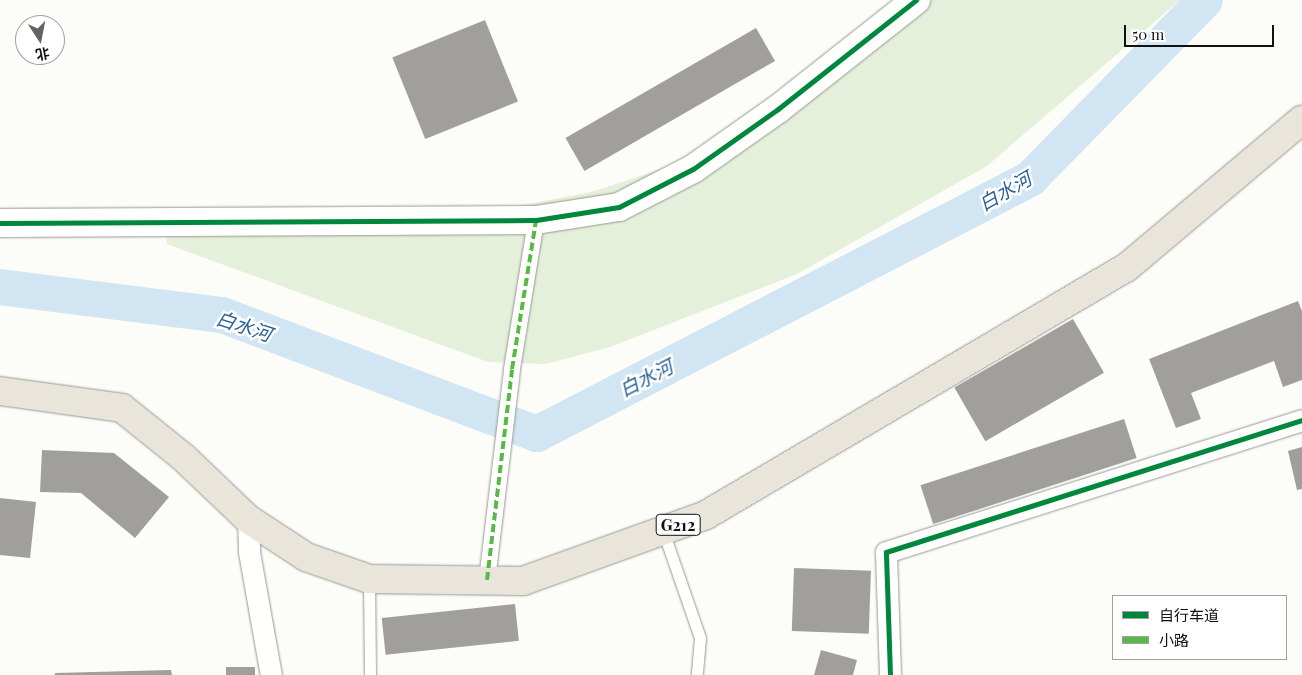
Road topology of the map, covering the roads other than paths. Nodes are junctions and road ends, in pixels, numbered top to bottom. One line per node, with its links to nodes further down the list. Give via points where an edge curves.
1 (916, 0): 3 (street, via 778,109 693,169 618,207)
2 (1302, 120): 8 (highway, G212, via 1126,268 706,515)
3 (536, 220): 4 (street); 9 (street, via 512,369)
4 (0, 223)
5 (0, 391): 7 (highway, G212, via 122,408 183,457)
6 (1302, 420): 14 (street, via 886,552)
7 (248, 519): 10 (highway, G212, via 306,557); 11 (street, via 249,552)
8 (663, 531): 9 (highway, G212, via 524,580); 13 (lane, via 700,638)
9 (488, 569): 10 (highway, G212)
10 (369, 578): 12 (lane)
11 (271, 675)
12 (370, 675)
13 (697, 675)
14 (890, 675)

